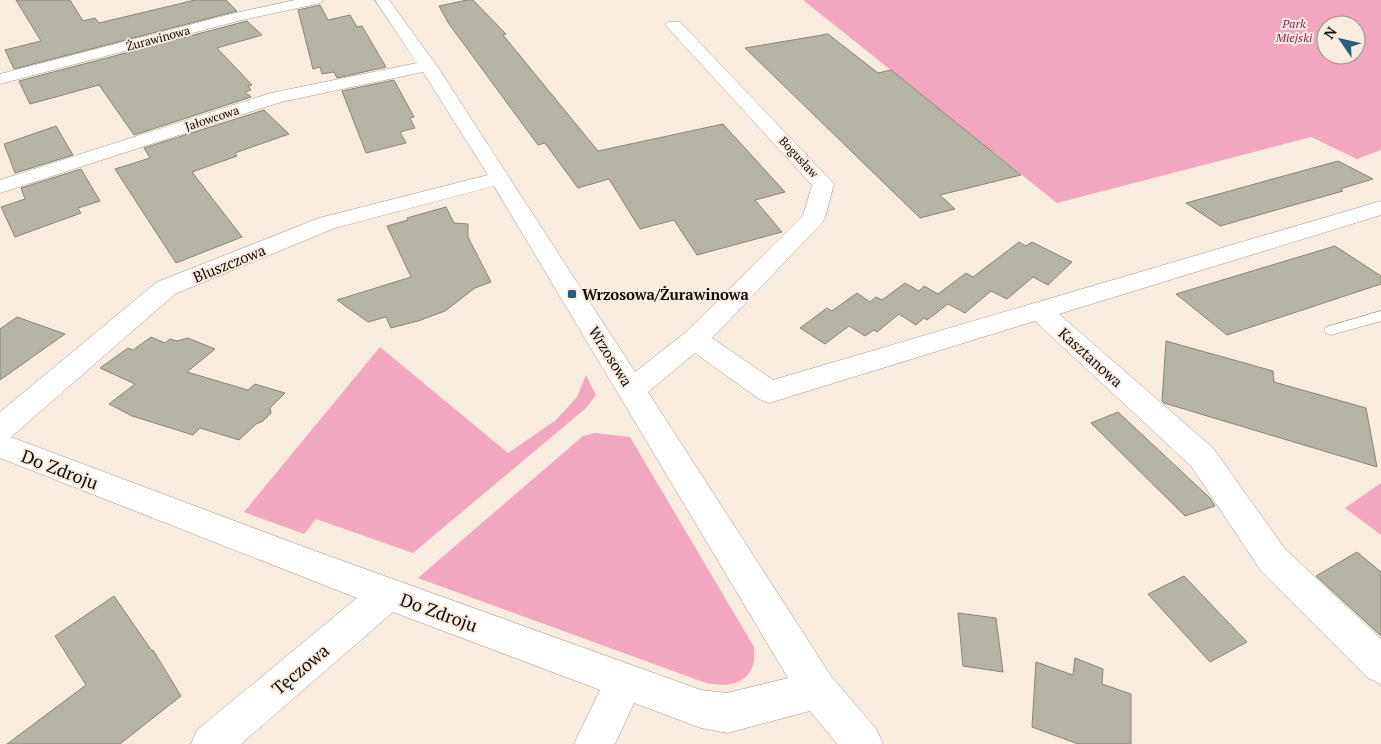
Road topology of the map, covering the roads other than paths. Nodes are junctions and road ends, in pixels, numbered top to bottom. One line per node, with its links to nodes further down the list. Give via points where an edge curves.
1 (316, 0): 5 (street, Żurawinowa, via 240,16)
2 (382, 0): 4 (street, Wrzosowa)
3 (674, 25): 12 (street, Bogusław, via 824,184 814,218)
4 (428, 66): 6 (street, Wrzosowa); 7 (street, Jałowcowa, via 278,97)
5 (0, 79)
6 (500, 178): 13 (street, Wrzosowa); 14 (street, Bluszczowa, via 327,223 166,288)
7 (0, 187)
8 (1381, 208): 9 (street, Kasztanowa)
9 (1040, 311): 12 (street, via 769,392); 17 (street, Kasztanowa, via 1202,457 1273,560)
10 (1381, 316): 11 (lane)
11 (1331, 330)
12 (695, 339): 13 (street, Bogusław)
13 (632, 389): 19 (street, Wrzosowa)
14 (0, 429)
15 (0, 445): 16 (street, Do Zdroju)
16 (388, 594): 18 (street, Do Zdroju); 20 (street, Tęczowa)
17 (1381, 665)
18 (624, 681): 19 (street, Do Zdroju, via 700,709 727,713); 21 (street)
19 (817, 690): 22 (street)
20 (211, 744)
21 (594, 744)
22 (863, 744)

